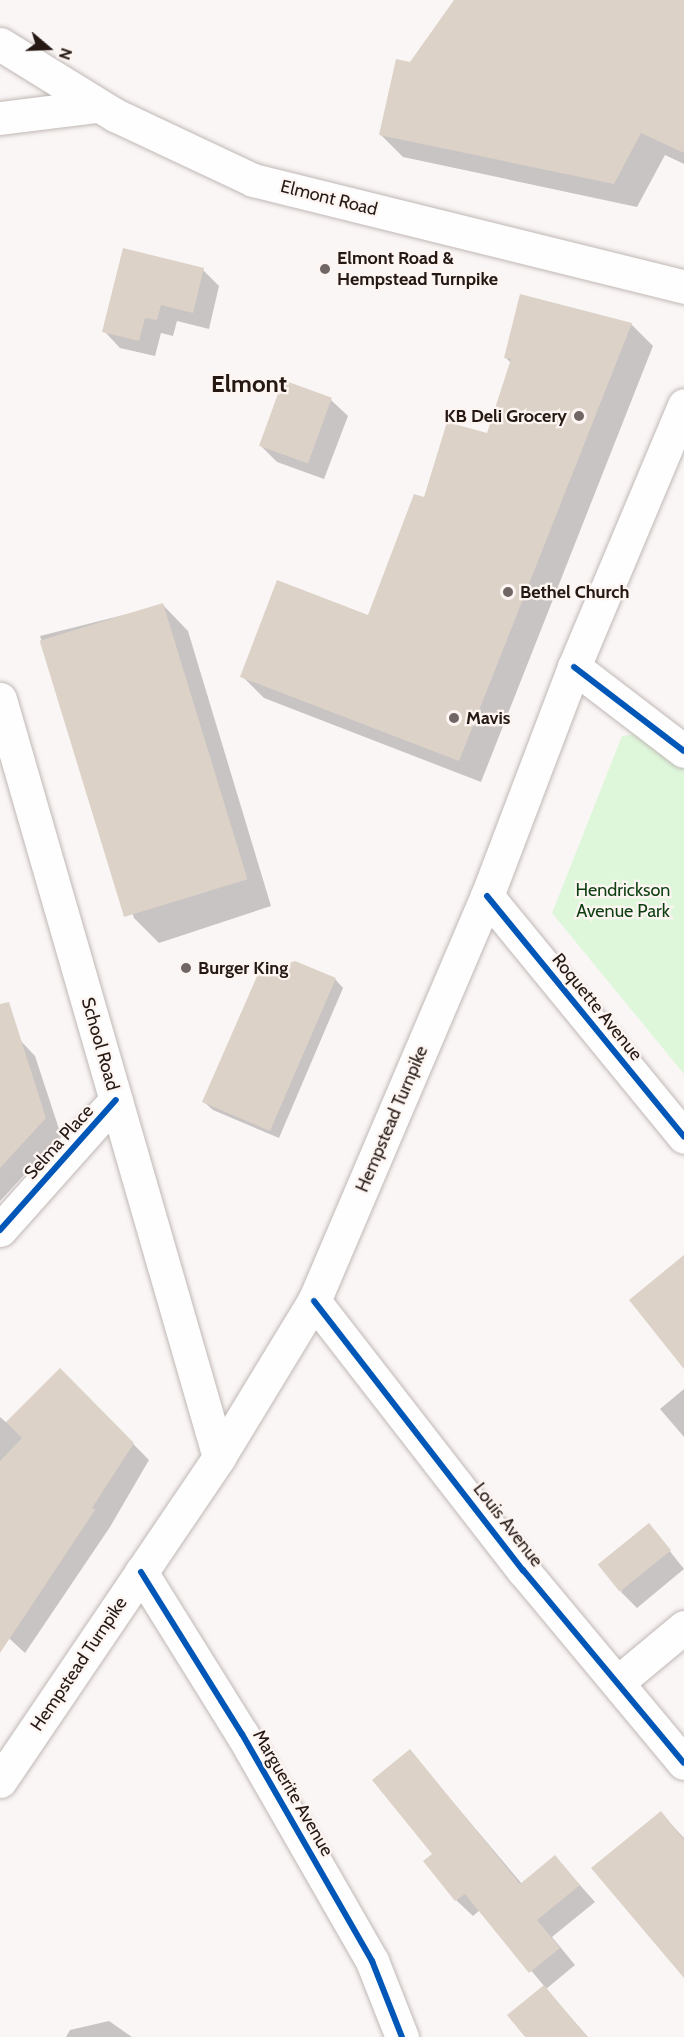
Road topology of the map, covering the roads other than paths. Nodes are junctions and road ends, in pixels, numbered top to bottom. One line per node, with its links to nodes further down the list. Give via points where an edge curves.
1 (0, 44): 2 (main road, Elmont Road)
2 (98, 106): 3 (main road); 4 (main road, Elmont Road, via 253,180)
3 (0, 118)
4 (684, 287)
5 (684, 405): 6 (main road, Hempstead Turnpike)
6 (574, 668): 8 (main road); 9 (main road, Hempstead Turnpike)
7 (0, 699): 10 (main road, School Road)
8 (684, 751)
9 (487, 896): 11 (main road, Roquette Avenue); 13 (main road, Hempstead Turnpike)
10 (116, 1100): 12 (main road, Selma Place); 14 (main road, School Road)
11 (684, 1137)
12 (0, 1230)
13 (314, 1301): 14 (main road, Hempstead Turnpike); 17 (main road, Louis Avenue, via 523,1570)
14 (219, 1457): 15 (main road, Hempstead Turnpike)
15 (141, 1572): 19 (main road, Hempstead Turnpike); 20 (main road, Marguerite Avenue, via 242,1734 372,1961)
16 (684, 1627): 17 (main road)
17 (618, 1682): 18 (main road, Louis Avenue)
18 (684, 1763)
19 (0, 1781)
20 (402, 2037)

